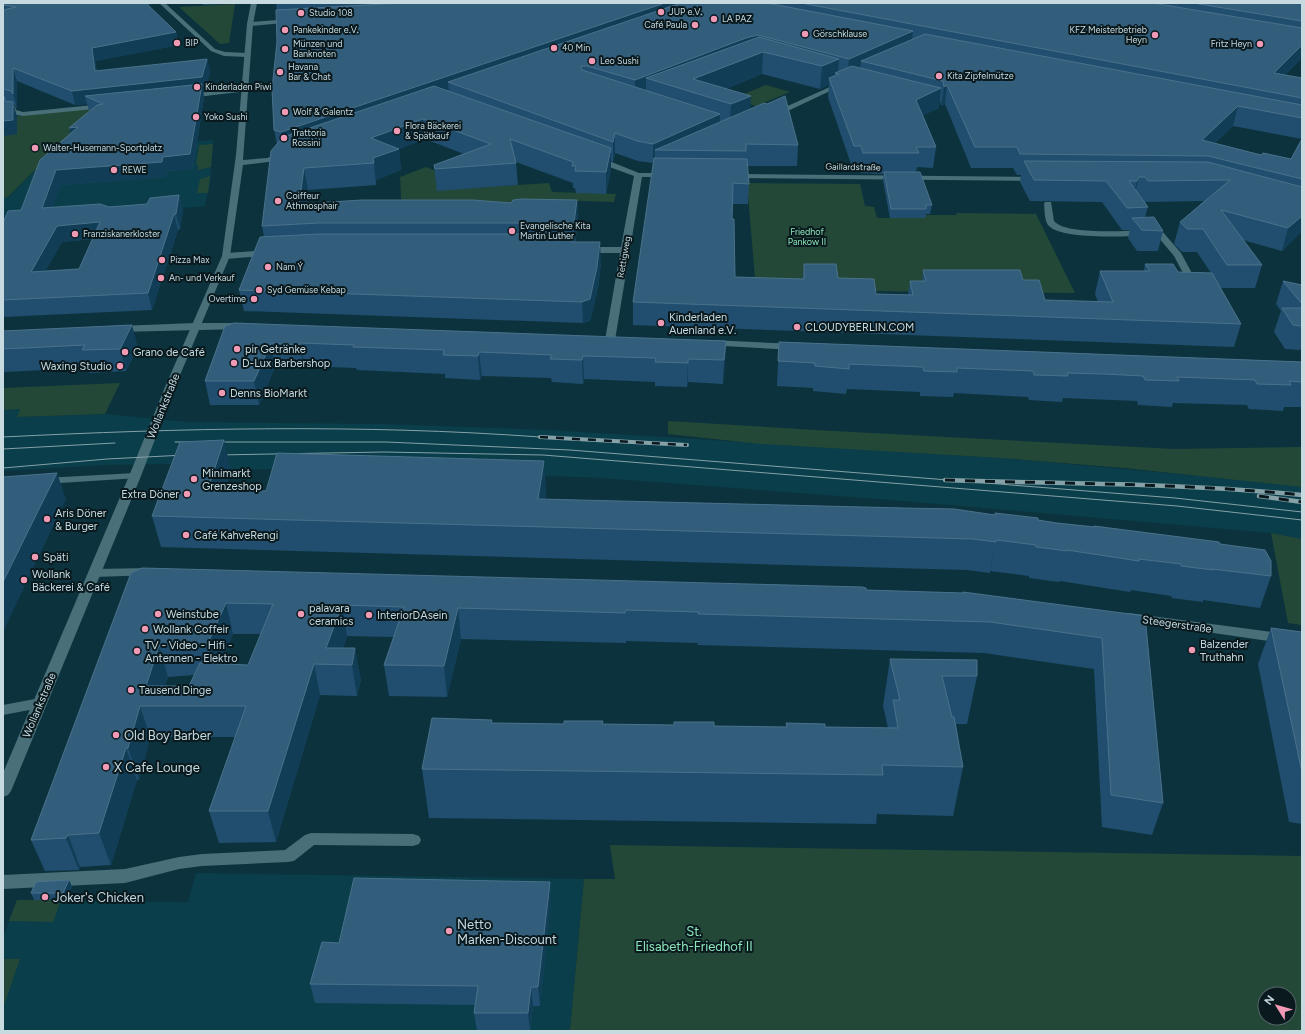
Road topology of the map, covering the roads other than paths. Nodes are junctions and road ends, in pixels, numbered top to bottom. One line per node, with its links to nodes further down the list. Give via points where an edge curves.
1 (162, 3): 5 (street, via 219,53)
2 (254, 3): 4 (street, Wollankstraße)
3 (296, 21): 4 (street)
4 (250, 24): 5 (street, Wollankstraße)
5 (248, 55): 7 (street, Wollankstraße)
6 (834, 76): 11 (street, via 849,80)
7 (246, 90): 8 (street); 14 (street, Wollankstraße)
8 (177, 98)
9 (3, 106): 10 (street, via 23,114)
10 (109, 106)
11 (767, 117)
12 (292, 150): 14 (street, via 268,160)
13 (586, 156): 16 (street)
14 (240, 159): 26 (street, Wollankstraße)
15 (652, 167): 16 (street)
16 (638, 175): 17 (street); 24 (street, Rettigweg)
17 (679, 175)
18 (726, 176): 19 (street, Gaillardstraße)
19 (1042, 179)
20 (1048, 204): 22 (street, via 1050,223 1061,230 1090,233)
21 (1145, 215): 22 (street)
22 (1157, 233): 27 (street, via 1176,252)
23 (578, 250): 24 (street)
24 (625, 250): 31 (street, Rettigweg, via 606,340)
25 (280, 252): 26 (street)
26 (226, 256): 28 (street, Wollankstraße)
27 (1194, 287)
28 (195, 326): 29 (street); 30 (street); 34 (street, Wollankstraße)
29 (254, 326)
30 (106, 330)
31 (624, 340)
32 (702, 343): 33 (street)
33 (803, 347)
34 (135, 476): 35 (street); 37 (street, Wollankstraße)
35 (29, 483)
36 (162, 572): 37 (street)
37 (94, 573): 40 (street, Wollankstraße)
38 (1118, 616): 39 (street, Steegerstraße)
39 (1302, 641)
40 (40, 703): 41 (street); 42 (street, Wollankstraße)
41 (3, 710)
42 (3, 791)
43 (413, 840): 44 (street, via 311,839 288,856 202,860 125,876)
44 (3, 882)

